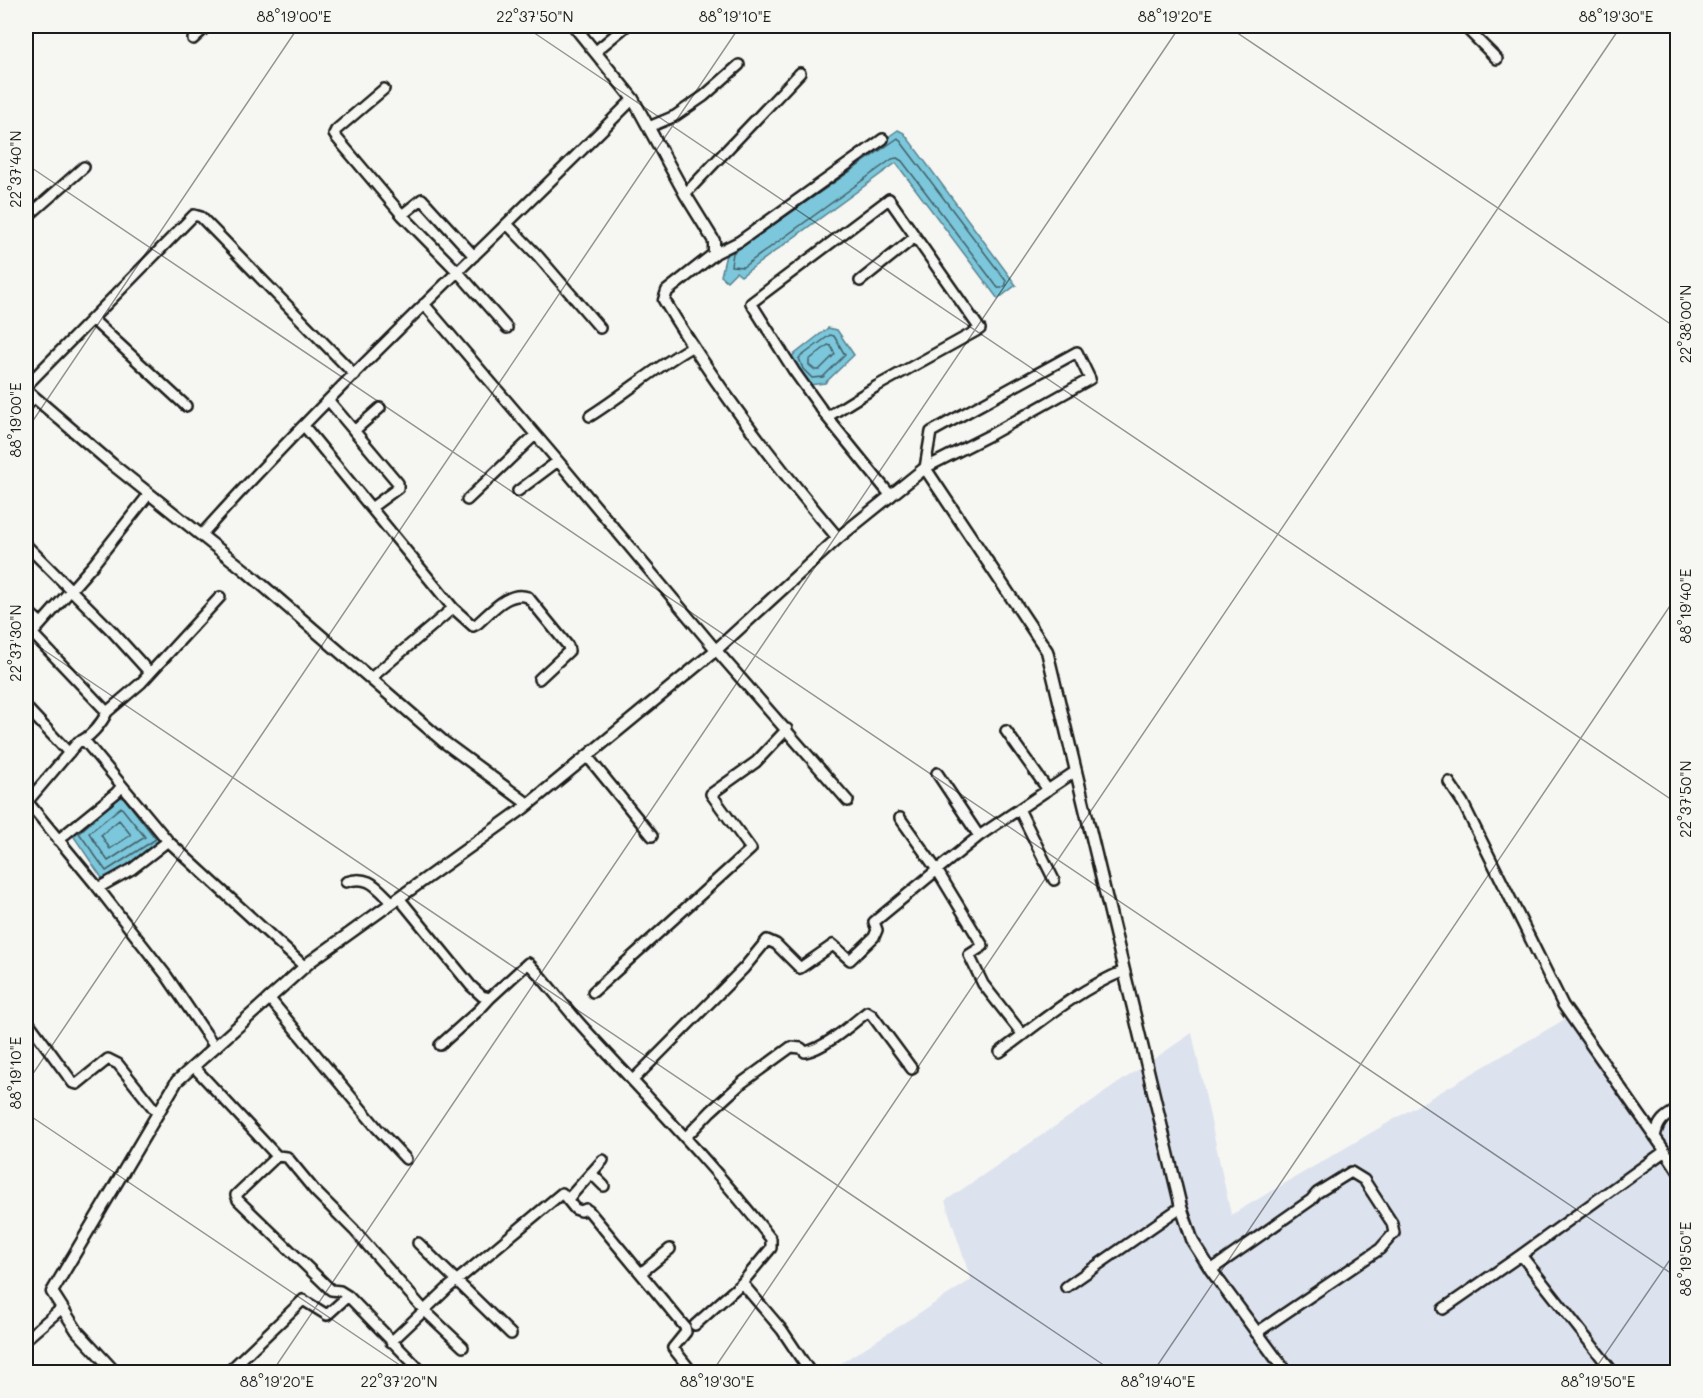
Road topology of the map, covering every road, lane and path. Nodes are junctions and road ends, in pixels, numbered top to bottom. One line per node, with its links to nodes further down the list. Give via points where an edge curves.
1 (207, 26): 5 (street)
2 (574, 26): 6 (street)
3 (626, 26): 6 (street)
4 (1464, 26): 7 (street)
5 (193, 39)
6 (596, 51): 11 (street)
7 (1497, 59)
8 (739, 65): 12 (street, via 675,116)
9 (800, 73): 15 (street)
10 (384, 89): 16 (street, via 334,134)
11 (633, 99): 12 (street); 18 (street)
12 (649, 127): 15 (street)
13 (883, 139): 20 (street, via 740,241)
14 (84, 167): 17 (street)
15 (685, 194): 20 (street, via 714,241)
16 (402, 215): 21 (street, via 422,199); 22 (street)
17 (26, 218)
18 (507, 224): 21 (street); 27 (street)
19 (915, 237): 23 (street); 36 (street, via 980,329); 36 (street, via 889,199 751,303)
20 (714, 254): 28 (street, via 667,291 664,300)
21 (474, 256): 22 (street)
22 (458, 272): 24 (street); 26 (street)
23 (860, 281)
24 (424, 304): 29 (street); 39 (street)
25 (92, 319): 29 (street, via 194,215); 30 (street); 32 (street)
26 (507, 328)
27 (600, 328)
28 (693, 346): 35 (street); 48 (street, via 744,420)
29 (355, 375): 31 (street)
30 (28, 391): 33 (street); 43 (street)
31 (329, 401): 37 (street); 38 (street)
32 (186, 406)
33 (26, 407)
34 (381, 408): 38 (street)
35 (590, 416)
36 (827, 417): 44 (street)
37 (304, 426): 46 (street); 47 (street)
38 (354, 431): 46 (street, via 398,483 398,488)
39 (535, 435): 40 (street); 45 (street)
40 (558, 461): 42 (street); 56 (street)
41 (925, 468): 41 (street, via 931,432 1077,352 1090,379); 44 (street); 67 (street, via 1047,651)
42 (518, 491)
43 (149, 494): 47 (street); 50 (street)
44 (891, 495): 48 (street)
45 (467, 500)
46 (371, 508): 52 (street)
47 (202, 534): 58 (street)
48 (838, 538): 56 (street)
49 (26, 545): 50 (street)
50 (71, 589): 54 (street); 57 (street)
51 (220, 597): 57 (street)
52 (453, 608): 58 (street); 59 (street, via 473,626 502,601 521,595 528,597 569,651)
53 (26, 610): 54 (street)
54 (41, 623): 55 (street)
55 (29, 637): 61 (street)
56 (716, 650): 62 (street); 66 (street)
57 (150, 673): 61 (street)
58 (371, 678): 74 (street, via 444,742)
59 (539, 679)
60 (26, 707): 65 (street)
61 (107, 712): 64 (street)
62 (787, 729): 73 (street); 88 (street, via 756,762 711,794 751,849)
63 (1006, 731): 71 (street)
64 (84, 740): 65 (street); 70 (street)
65 (69, 753): 72 (street)
66 (587, 756): 74 (street); 77 (street)
67 (1076, 771): 71 (street); 87 (street)
68 (937, 773): 78 (street)
69 (1449, 782): 101 (street, via 1563,1005)
70 (122, 786): 79 (street); 80 (street)
71 (1048, 790): 75 (street)
72 (26, 801): 79 (street)
73 (848, 801)
74 (528, 804): 85 (street)
75 (1019, 809): 78 (street); 82 (street)
76 (900, 818): 81 (street)
77 (652, 836)
78 (980, 836): 81 (street)
79 (58, 840): 84 (street)
80 (168, 841): 84 (street, via 132,869); 86 (street)
81 (937, 870): 92 (street, via 983,946 969,955 983,984); 98 (street, via 874,922 874,937 850,960 833,945 800,968 767,940)
82 (1054, 880)
83 (346, 882): 85 (street, via 368,880)
84 (98, 888): 94 (street, via 166,975)
85 (395, 900): 86 (street); 90 (street, via 471,986)
86 (305, 967): 89 (street)
87 (1124, 971): 92 (street, via 1103,979); 111 (street)
88 (593, 993)
89 (269, 998): 94 (street); 105 (street)
90 (490, 998): 93 (street); 98 (street, via 528,963)
91 (26, 1019): 100 (street, via 73,1083 77,1084 108,1059 113,1060)
92 (1023, 1035): 95 (street)
93 (440, 1045)
94 (215, 1047): 96 (street)
95 (1000, 1052)
96 (194, 1066): 100 (street, via 177,1081); 104 (street)
97 (912, 1069): 102 (street, via 867,1012 839,1035 812,1050 791,1047 743,1082)
98 (633, 1080): 102 (street)
99 (1677, 1109): 101 (street, via 1657,1125)
100 (158, 1114): 121 (street, via 52,1292)
101 (1655, 1137): 103 (street)
102 (685, 1138): 118 (street, via 771,1239 771,1248)
103 (1665, 1151): 107 (street); 114 (street)
104 (278, 1156): 120 (street, via 236,1195 238,1200 331,1290); 122 (street, via 287,1157)
105 (406, 1159)
106 (603, 1160): 108 (street)
107 (1677, 1171)
108 (591, 1173): 109 (street); 110 (street)
109 (604, 1186)
110 (568, 1199): 116 (street, via 579,1211 589,1211); 117 (street, via 559,1194)
111 (1181, 1207): 115 (street, via 1193,1242); 119 (street)
112 (418, 1243): 117 (street)
113 (670, 1249): 116 (street)
114 (1521, 1256): 123 (street); 136 (street)
115 (1211, 1270): 125 (street); 125 (street, via 1351,1172 1364,1180 1392,1223 1394,1233 1380,1249)
116 (641, 1273): 133 (street, via 685,1327 686,1332 673,1348)
117 (458, 1280): 122 (street); 126 (street)
118 (742, 1283): 124 (street); 134 (street, via 782,1330)
119 (1066, 1287)
120 (348, 1296): 128 (street); 131 (street, via 327,1315 303,1300)
121 (62, 1308): 127 (street); 130 (street, via 77,1331)
122 (424, 1310): 128 (street); 129 (street)
123 (1443, 1310)
124 (695, 1325)
125 (1256, 1332): 135 (street)
126 (511, 1334)
127 (26, 1339)
128 (391, 1342): 132 (street)
129 (463, 1347)
130 (115, 1372)
131 (228, 1372)
132 (422, 1372)
133 (692, 1372)
134 (810, 1372)
135 (1286, 1372)
136 (1613, 1372)

